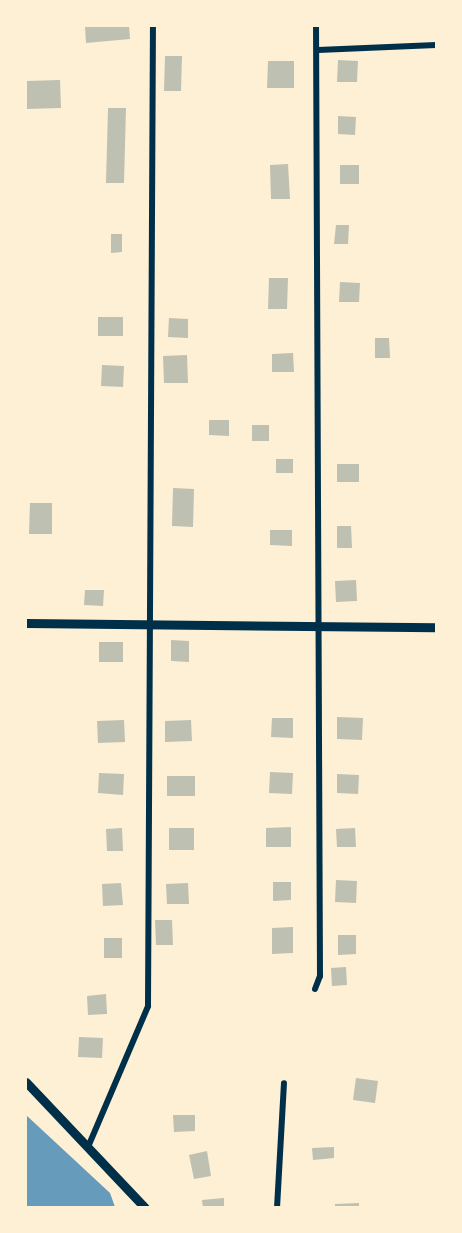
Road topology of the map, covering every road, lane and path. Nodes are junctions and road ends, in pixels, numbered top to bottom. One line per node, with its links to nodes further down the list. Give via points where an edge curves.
1 (153, 26): 6 (street)
2 (316, 26): 4 (street)
3 (436, 45): 4 (street)
4 (318, 50): 7 (street)
5 (26, 623): 6 (street)
6 (151, 624): 7 (street); 12 (street, via 148,1006)
7 (319, 626): 8 (street); 9 (street, via 320,976)
8 (436, 627)
9 (315, 989)
10 (26, 1082): 12 (street)
11 (284, 1083): 14 (street)
12 (88, 1147): 13 (street)
13 (145, 1208)
14 (277, 1208)

